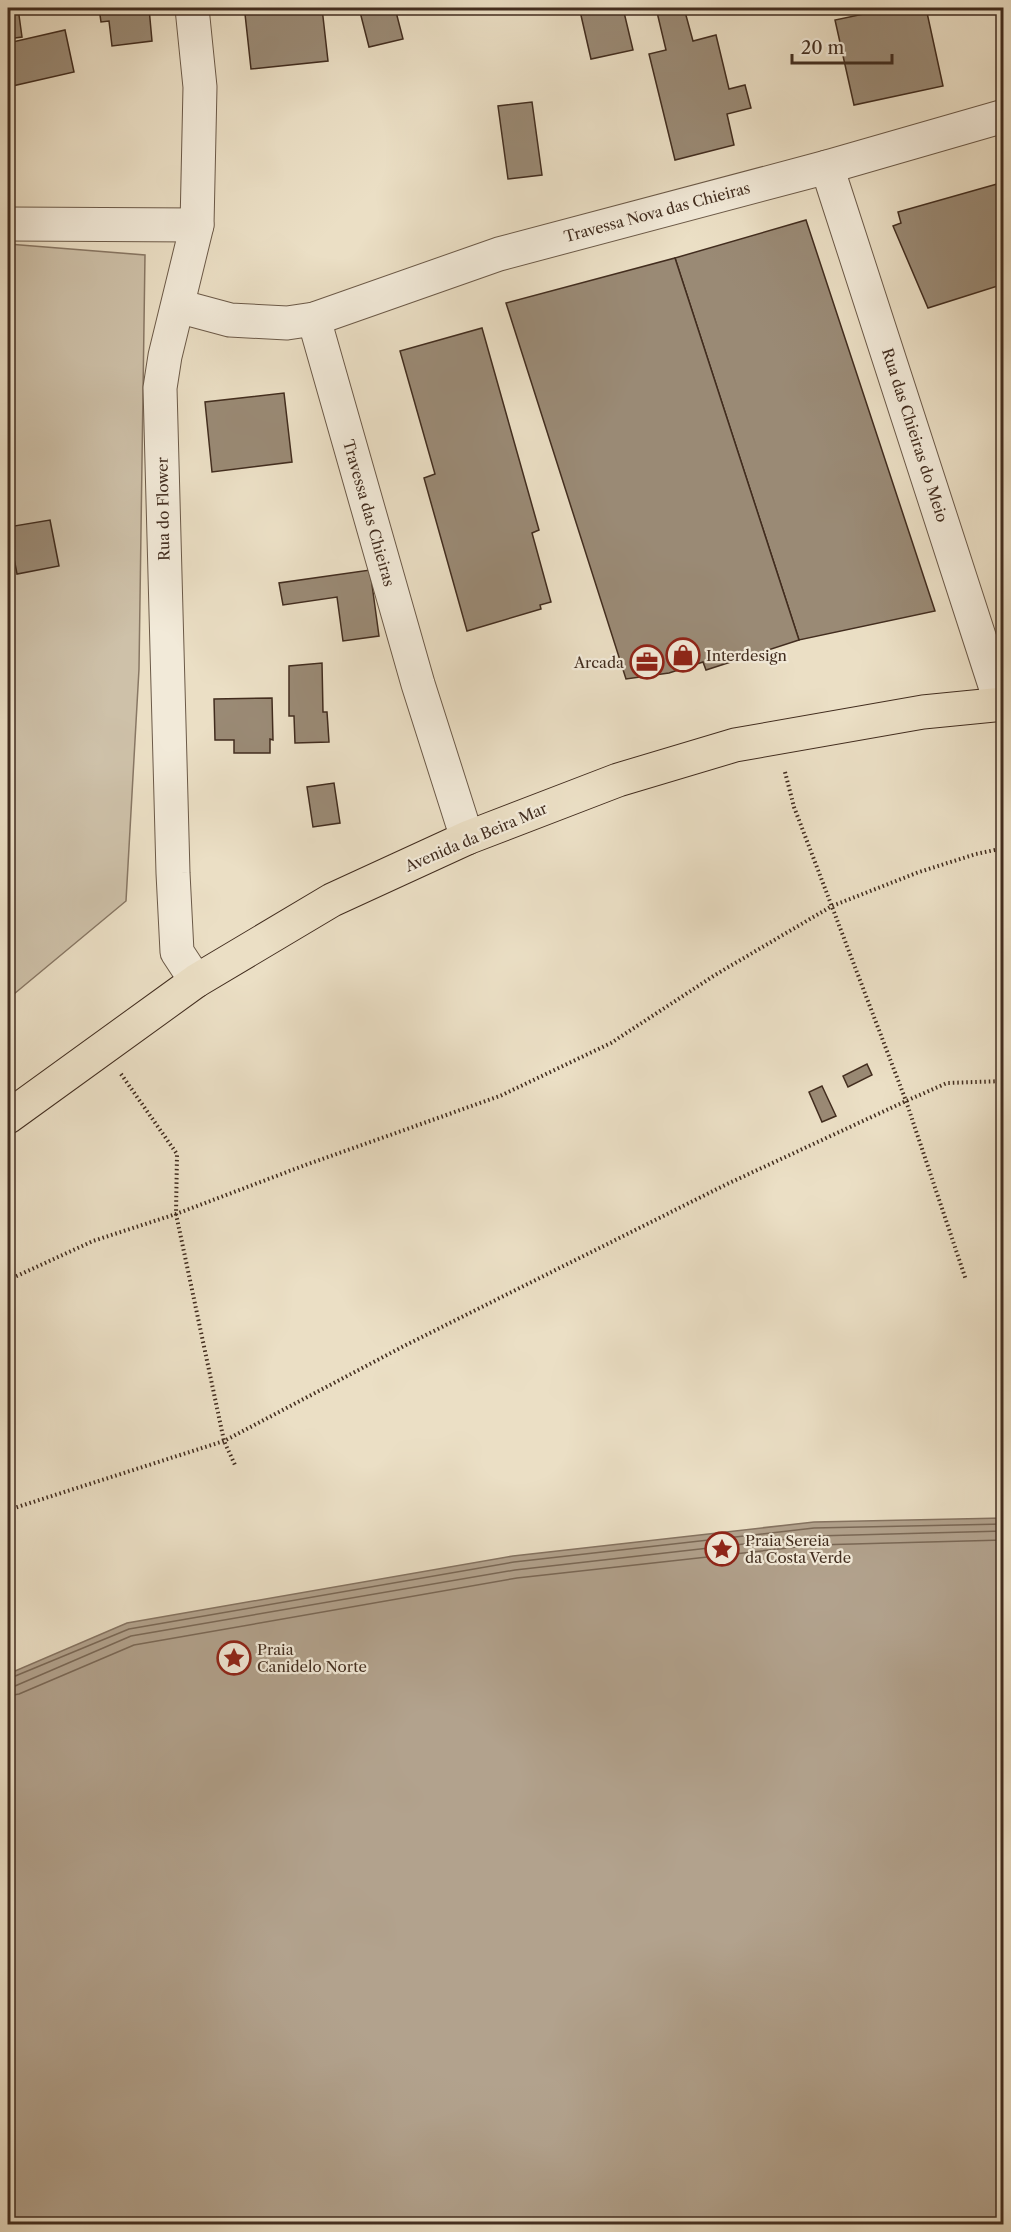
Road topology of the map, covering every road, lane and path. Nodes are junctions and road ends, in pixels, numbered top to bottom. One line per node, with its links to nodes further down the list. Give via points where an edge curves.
1 (192, 8): 5 (street, via 200,87)
2 (1004, 116): 3 (street, Travessa Nova das Chieiras)
3 (827, 167): 7 (street, Travessa Nova das Chieiras, via 499,254); 8 (street, Rua das Chieiras do Meio)
4 (8, 224): 5 (street)
5 (197, 225): 6 (street, Rua do Flower)
6 (178, 306): 7 (street, via 230,320); 13 (street, Rua do Flower, via 160,388 177,952)
7 (314, 320): 10 (street, Travessa das Chieiras, via 418,684)
8 (1002, 704): 10 (main road, Avenida da Beira Mar, via 902,715 735,745 618,780)
9 (786, 772): 12 (path, via 794,807)
10 (467, 838): 13 (main road, Avenida da Beira Mar, via 332,900)
11 (1004, 848): 12 (path, via 919,872)
12 (832, 906): 16 (path); 18 (path, via 611,1043 500,1096)
13 (196, 981): 17 (main road, Avenida da Beira Mar)
14 (118, 1072): 18 (path, via 177,1154)
15 (1004, 1081): 16 (path, via 947,1083)
16 (906, 1101): 19 (path); 21 (path, via 725,1185)
17 (8, 1117)
18 (176, 1214): 20 (path, via 93,1241); 21 (path)
19 (966, 1280)
20 (8, 1281)
21 (224, 1441): 22 (path); 23 (path)
22 (235, 1466)
23 (8, 1509)

